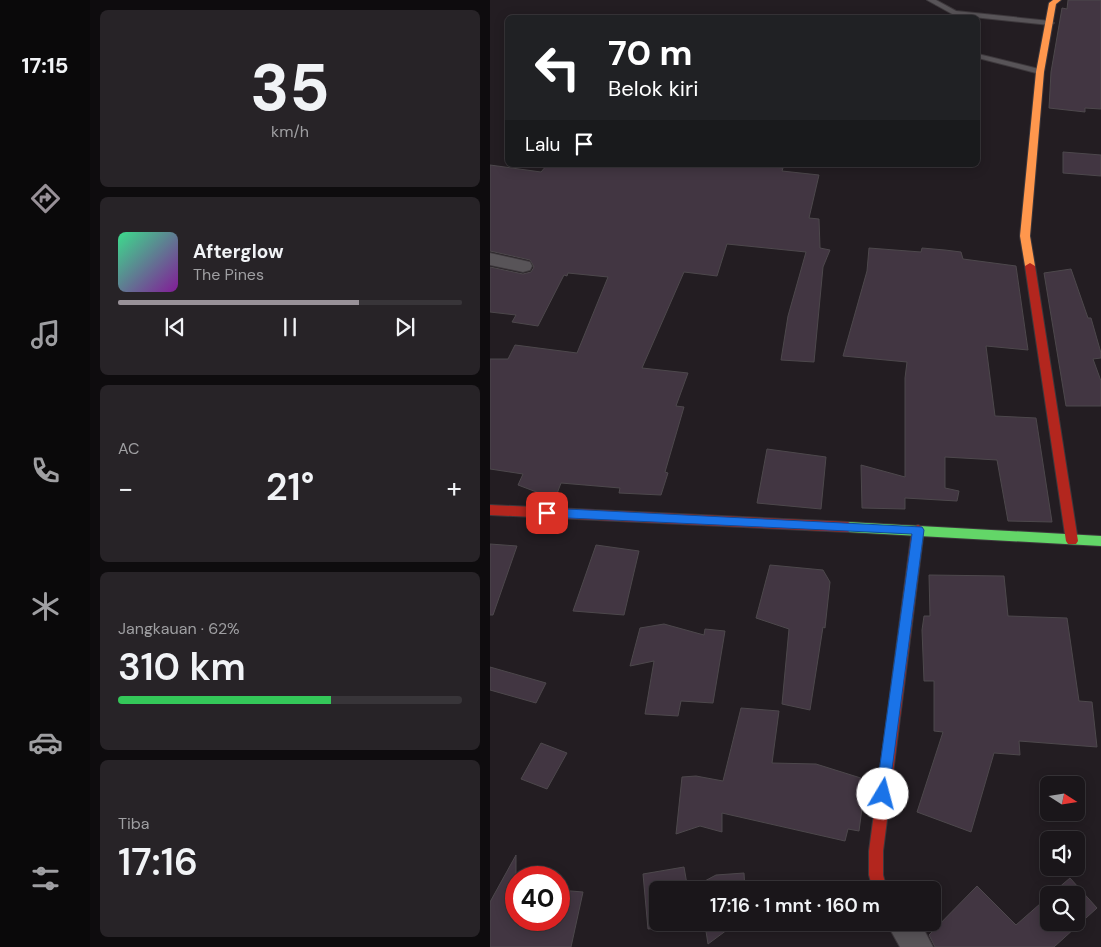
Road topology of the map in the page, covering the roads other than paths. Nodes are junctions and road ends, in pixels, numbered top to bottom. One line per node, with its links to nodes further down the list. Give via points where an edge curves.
1 (931, 0): 3 (lane, via 954,13)
2 (1057, 0): 5 (street, via 1052,3)
3 (973, 15)
4 (980, 16): 5 (lane)
5 (1050, 23): 7 (street)
6 (980, 57): 7 (lane)
7 (1040, 72): 12 (street, via 1025,236)
8 (490, 259): 9 (street)
9 (523, 266)
10 (490, 510): 11 (street)
11 (918, 530): 12 (street); 14 (street, via 876,851)
12 (1072, 541): 13 (street)
13 (1101, 541)
14 (878, 881)
15 (907, 931): 16 (street)
16 (918, 947)

